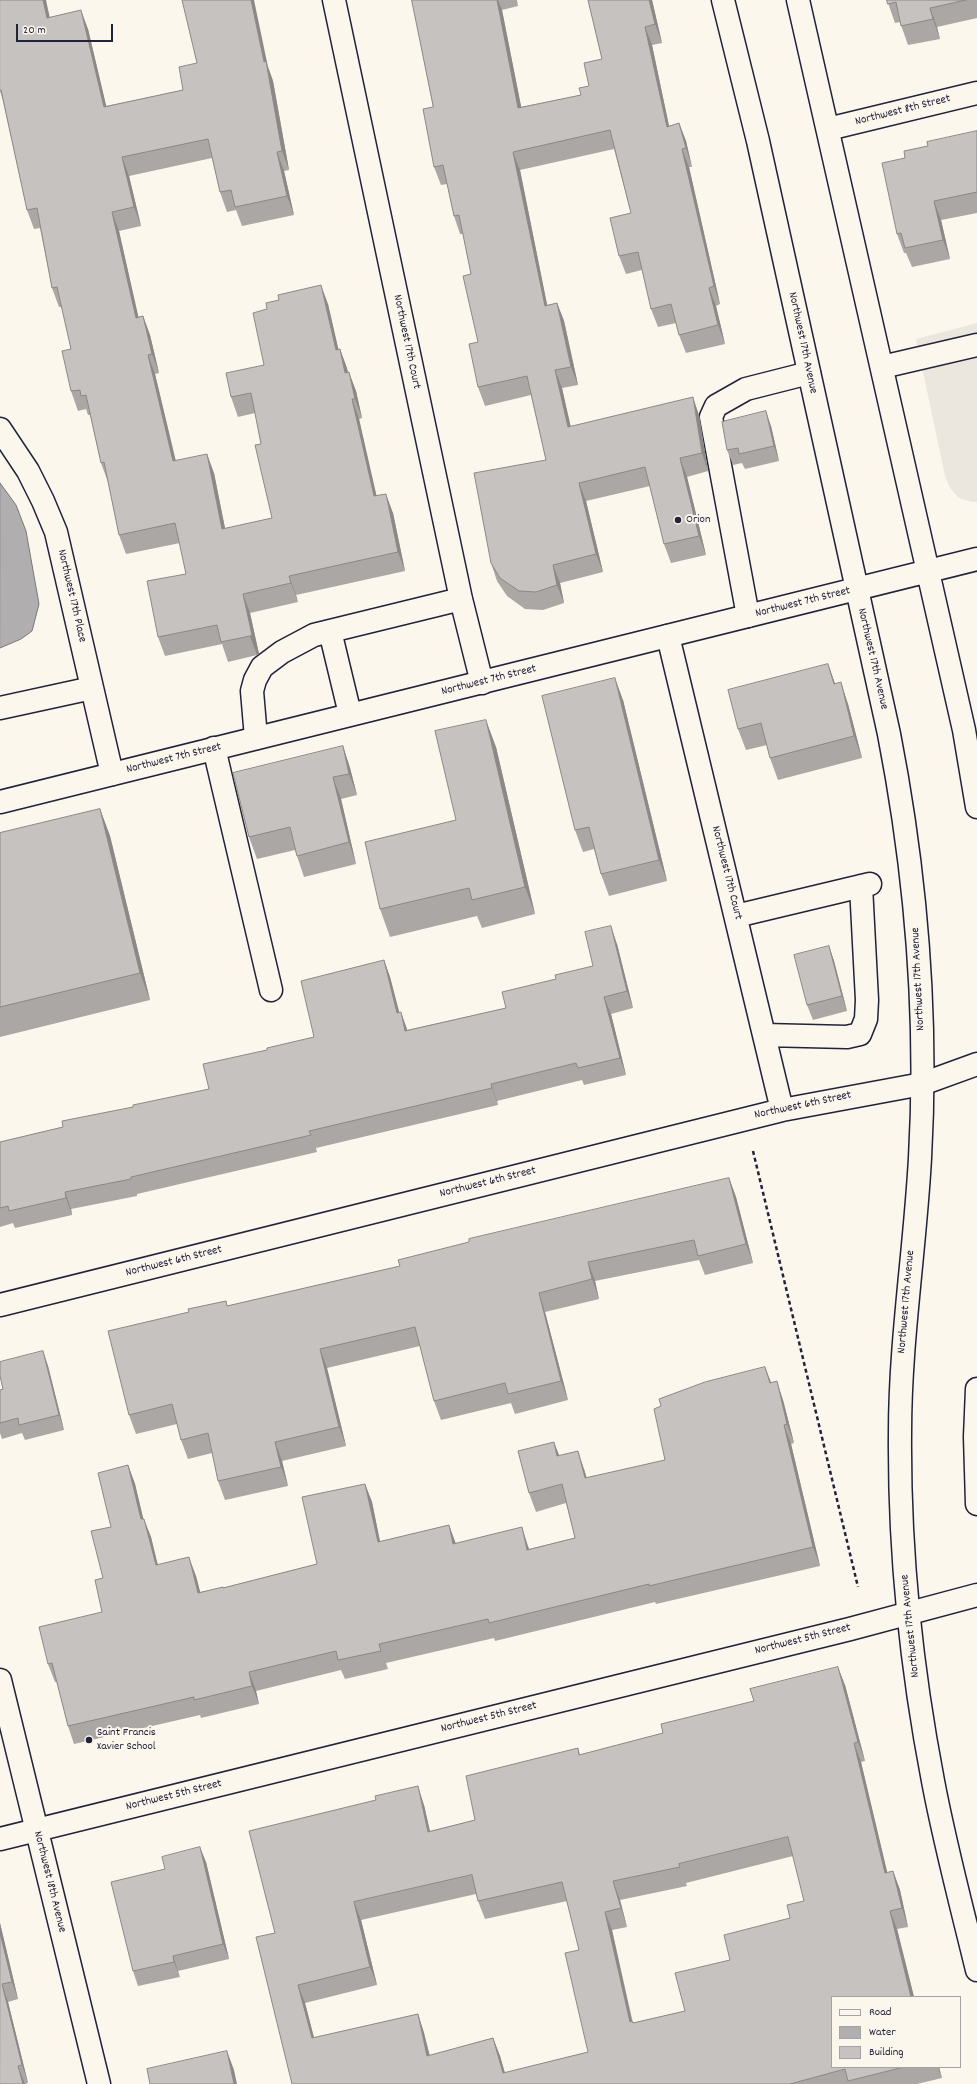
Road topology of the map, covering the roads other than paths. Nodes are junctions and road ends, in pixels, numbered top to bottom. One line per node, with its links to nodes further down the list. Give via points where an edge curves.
1 (334, 0): 13 (street, Northwest 17th Court)
2 (723, 0): 8 (street, Northwest 17th Avenue, via 758,141)
3 (798, 0): 5 (street)
4 (977, 93): 5 (street, Northwest 8th Street)
5 (828, 130): 7 (street)
6 (977, 345): 7 (street)
7 (882, 367): 11 (street)
8 (809, 373): 12 (street, Northwest 17th Avenue); 14 (street, via 746,388 716,406 711,417)
9 (0, 428): 18 (street, Northwest 17th Place, via 31,477 56,532)
10 (977, 559): 11 (street, Northwest 7th Street)
11 (928, 571): 12 (street, Northwest 7th Street); 25 (street, via 964,730)
12 (857, 590): 14 (street, Northwest 7th Street); 30 (street, Northwest 17th Avenue, via 889,734 910,860 918,962)
13 (461, 600): 15 (street); 17 (street, Northwest 17th Court)
14 (748, 616): 16 (street, Northwest 7th Street)
15 (330, 631): 20 (street); 21 (street, via 314,635 282,652 262,667 252,691)
16 (668, 636): 17 (street, Northwest 7th Street); 26 (street, Northwest 17th Court)
17 (482, 682): 20 (street, Northwest 7th Street)
18 (92, 688): 19 (street); 23 (street, Northwest 17th Place)
19 (0, 708)
20 (350, 714): 21 (street, Northwest 7th Street)
21 (256, 738): 22 (street, Northwest 7th Street)
22 (214, 748): 23 (street, Northwest 7th Street); 27 (street)
23 (112, 774): 24 (street, Northwest 7th Street)
24 (0, 802)
25 (977, 807)
26 (736, 916): 28 (street, Northwest 17th Court); 28 (street, via 866,885 868,1000 866,1019 860,1034 846,1037)
27 (271, 990)
28 (764, 1035): 31 (street, Northwest 17th Court)
29 (977, 1064): 30 (street, Northwest 6th Street)
30 (922, 1084): 31 (street, Northwest 6th Street); 36 (street, Northwest 17th Avenue, via 920,1158 902,1363 900,1417 903,1551)
31 (782, 1110): 32 (street, Northwest 6th Street)
32 (0, 1305)
33 (977, 1389): 34 (street)
34 (977, 1504)
35 (977, 1595): 36 (street, Northwest 5th Street)
36 (908, 1612): 38 (street, Northwest 5th Street, via 850,1629); 40 (street, Northwest 17th Avenue, via 932,1780)
37 (0, 1680): 38 (street, Northwest 18th Avenue)
38 (36, 1831): 39 (street, Northwest 5th Street); 41 (street, Northwest 18th Avenue)
39 (0, 1839)
40 (977, 1970)
41 (100, 2084)

